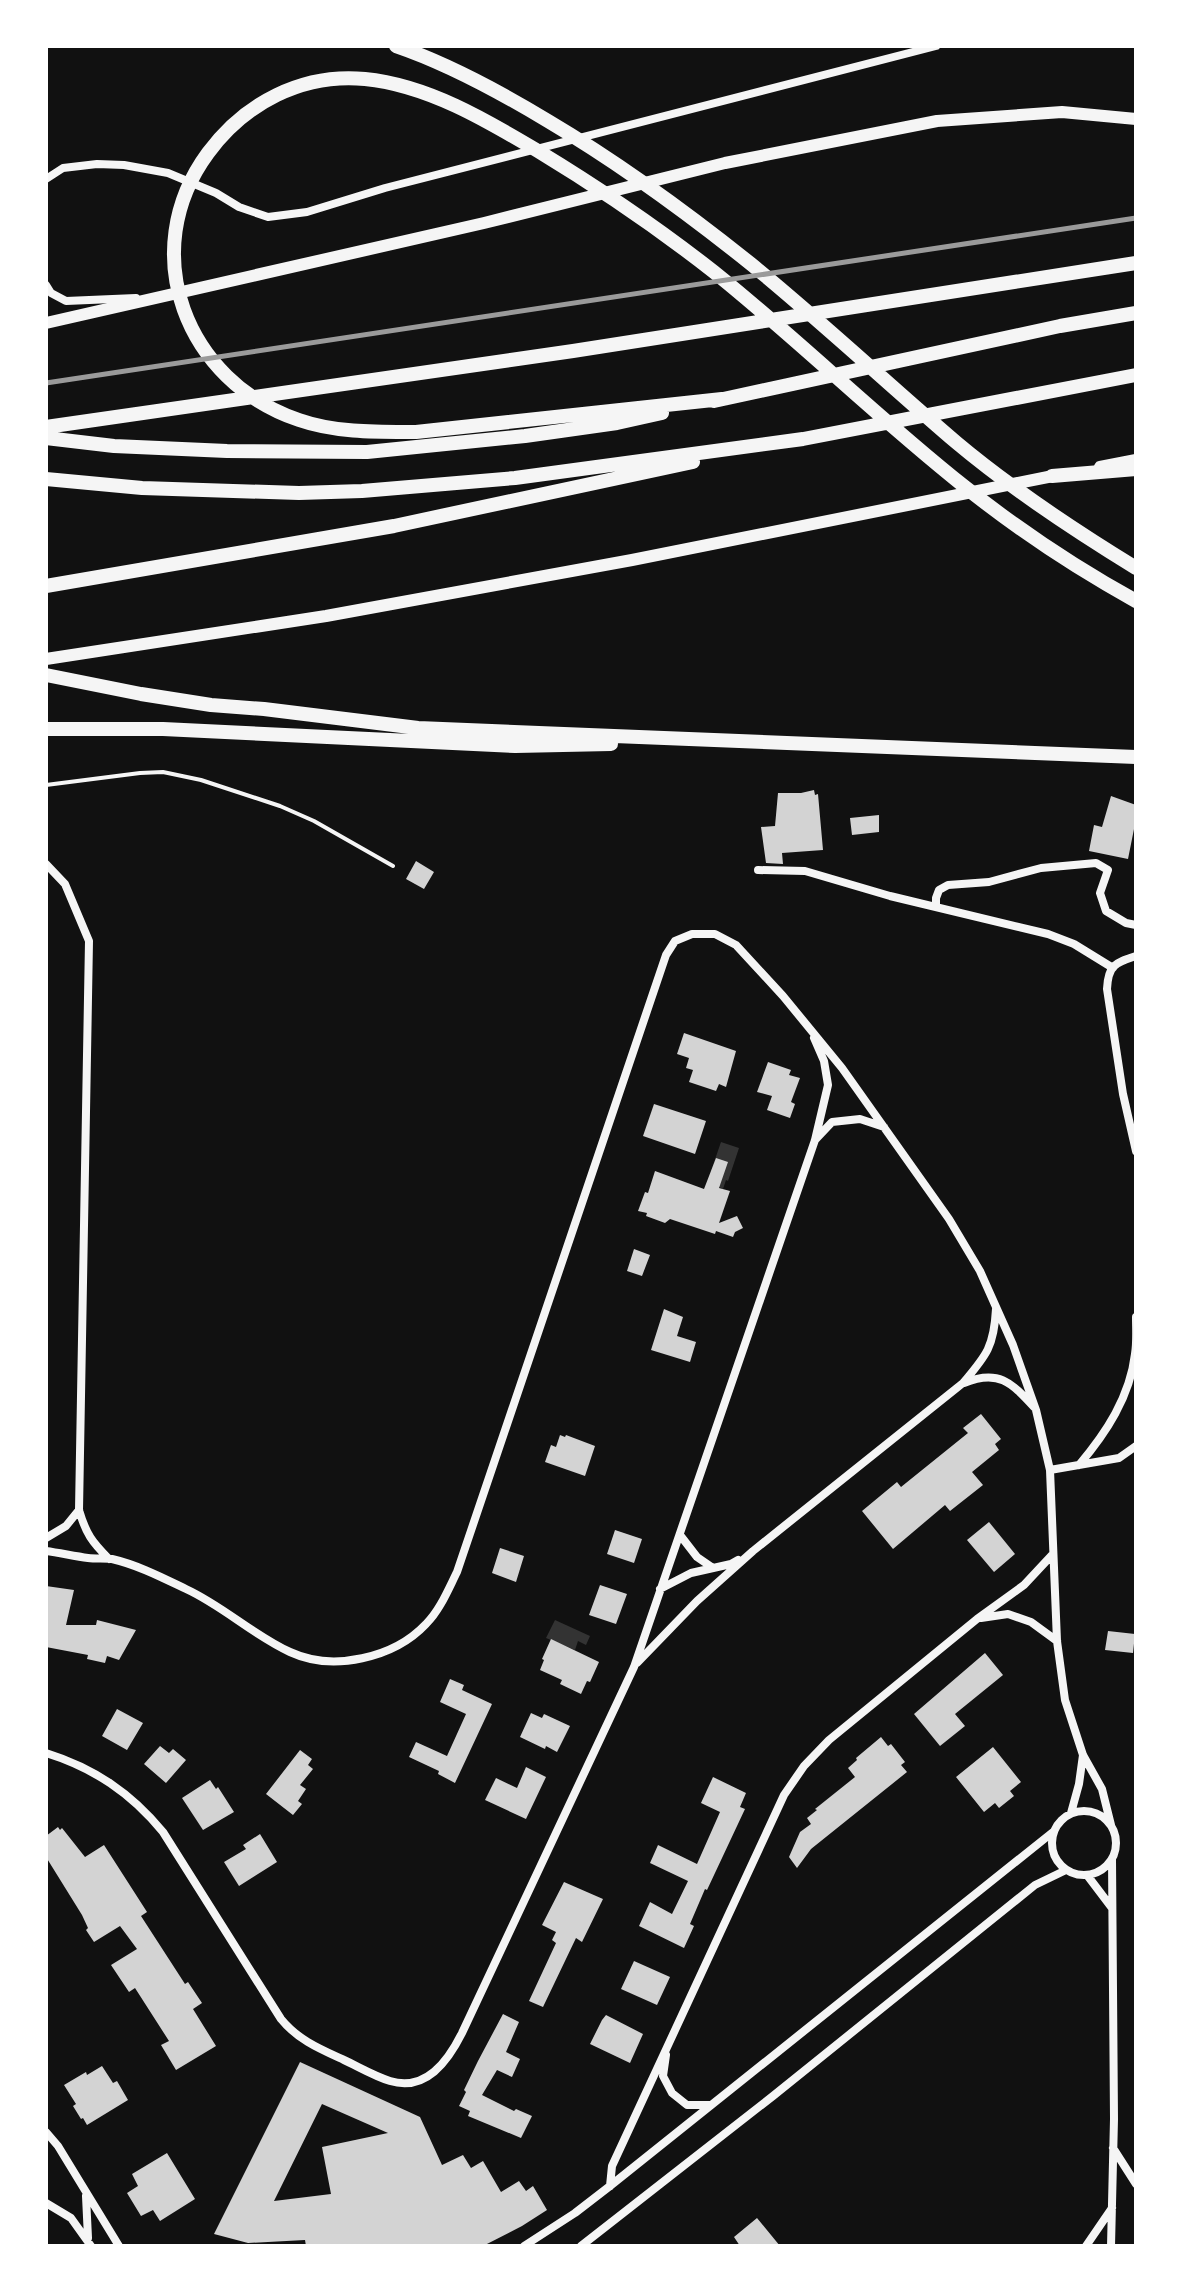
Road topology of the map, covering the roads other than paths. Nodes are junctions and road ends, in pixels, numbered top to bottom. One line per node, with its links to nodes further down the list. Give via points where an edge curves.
1 (396, 46): 19 (highway, via 523,106 674,204 1018,491)
2 (936, 46): 4 (street, via 307,212 268,217 168,173 124,165 63,168)
3 (1136, 119): 7 (highway, via 1062,112 937,121 725,163)
4 (46, 179)
5 (1136, 263): 12 (highway)
6 (46, 285): 7 (street, via 66,301)
7 (161, 298): 9 (highway)
8 (1136, 313): 11 (highway)
9 (46, 323)
10 (1136, 375): 14 (highway)
11 (722, 399): 13 (highway, via 617,423 367,452 227,451); 21 (highway, via 416,432 370,432 298,420 240,388 210,358 188,321 175,281 179,213 209,152 239,119 270,97 311,81 365,79 451,104 510,134 647,221 964,487 1035,540)
12 (46, 427)
13 (46, 438)
14 (803, 439): 18 (highway, via 515,478 346,491 229,492); 20 (highway, via 394,526)
15 (1136, 460): 17 (highway)
16 (1136, 469): 17 (highway)
17 (1052, 476): 22 (highway, via 326,616)
18 (46, 479)
19 (1136, 568)
20 (46, 586)
21 (1136, 601)
22 (46, 659)
23 (46, 675): 25 (highway, via 211,705 418,728)
24 (46, 729): 25 (highway, via 163,729 515,746)
25 (755, 741): 26 (highway)
26 (1136, 757)
27 (46, 785): 29 (lane, via 163,772 201,780 303,816)
28 (46, 864): 46 (street, via 65,884 89,941)
29 (393, 866)
30 (758, 870): 31 (street, via 805,871)
31 (936, 906): 32 (street, via 939,890 948,885 1096,863 1108,870 1100,893 1106,911); 34 (street, via 1048,934)
32 (1136, 925)
33 (1136, 956): 34 (street)
34 (1113, 968): 38 (street, via 1108,1001)
35 (811, 1030): 36 (street); 37 (street, via 828,1085); 52 (street, via 736,945 715,934 675,941 457,1572 428,1622 409,1638 374,1655 309,1659 189,1590)
36 (884, 1127): 37 (street, via 860,1119 832,1122); 39 (street, via 949,1219)
37 (815, 1140): 47 (street)
38 (1136, 1151)
39 (996, 1305): 41 (street, via 990,1348); 42 (street)
40 (1136, 1317): 44 (street, via 1128,1385 1116,1414)
41 (963, 1383): 42 (street, via 994,1376 1019,1390); 50 (street)
42 (1036, 1410): 45 (street)
43 (1136, 1446): 44 (street, via 1119,1458)
44 (1079, 1465): 45 (street)
45 (1050, 1470): 51 (street)
46 (79, 1510): 48 (street); 52 (street, via 91,1541)
47 (680, 1535): 53 (street); 54 (street)
48 (46, 1538)
49 (46, 1551): 52 (street)
50 (753, 1551): 53 (street); 57 (street)
51 (1052, 1555): 55 (street, via 1024,1585); 56 (street)
52 (109, 1559)
53 (713, 1568): 54 (street)
54 (660, 1589): 57 (street)
55 (977, 1619): 56 (street, via 1008,1614 1031,1622); 67 (street, via 804,1766 784,1795)
56 (1057, 1641): 59 (street, via 1065,1700)
57 (634, 1667): 58 (street, via 453,2051 437,2070 412,2082 390,2081 295,2034 152,1819 97,1773)
58 (46, 1753)
59 (1083, 1755): 60 (street); 61 (street, via 1102,1789)
60 (1071, 1813): 61 (street, via 1092,1812); 62 (street)
61 (1111, 1825): 63 (street, via 1116,1837)
62 (1053, 1832): 64 (street, via 1054,1854); 68 (street)
63 (1112, 1859): 65 (street); 66 (street)
64 (1066, 1870): 65 (street); 79 (street, via 1035,1885)
65 (1087, 1875): 66 (street)
66 (1113, 1908): 70 (street)
67 (666, 2048): 68 (street, via 663,2076 672,2093 687,2105); 72 (street, via 612,2166)
68 (711, 2105): 72 (street)
69 (46, 2132): 73 (street)
70 (1113, 2148): 71 (street); 75 (street)
71 (1136, 2184)
72 (610, 2186): 78 (street)
73 (86, 2195): 76 (street); 77 (street)
74 (46, 2203): 76 (street, via 71,2218)
75 (1112, 2208): 80 (street); 81 (street)
76 (90, 2242)
77 (119, 2246)
78 (524, 2246)
79 (581, 2246)
80 (1086, 2246)
81 (1111, 2246)

